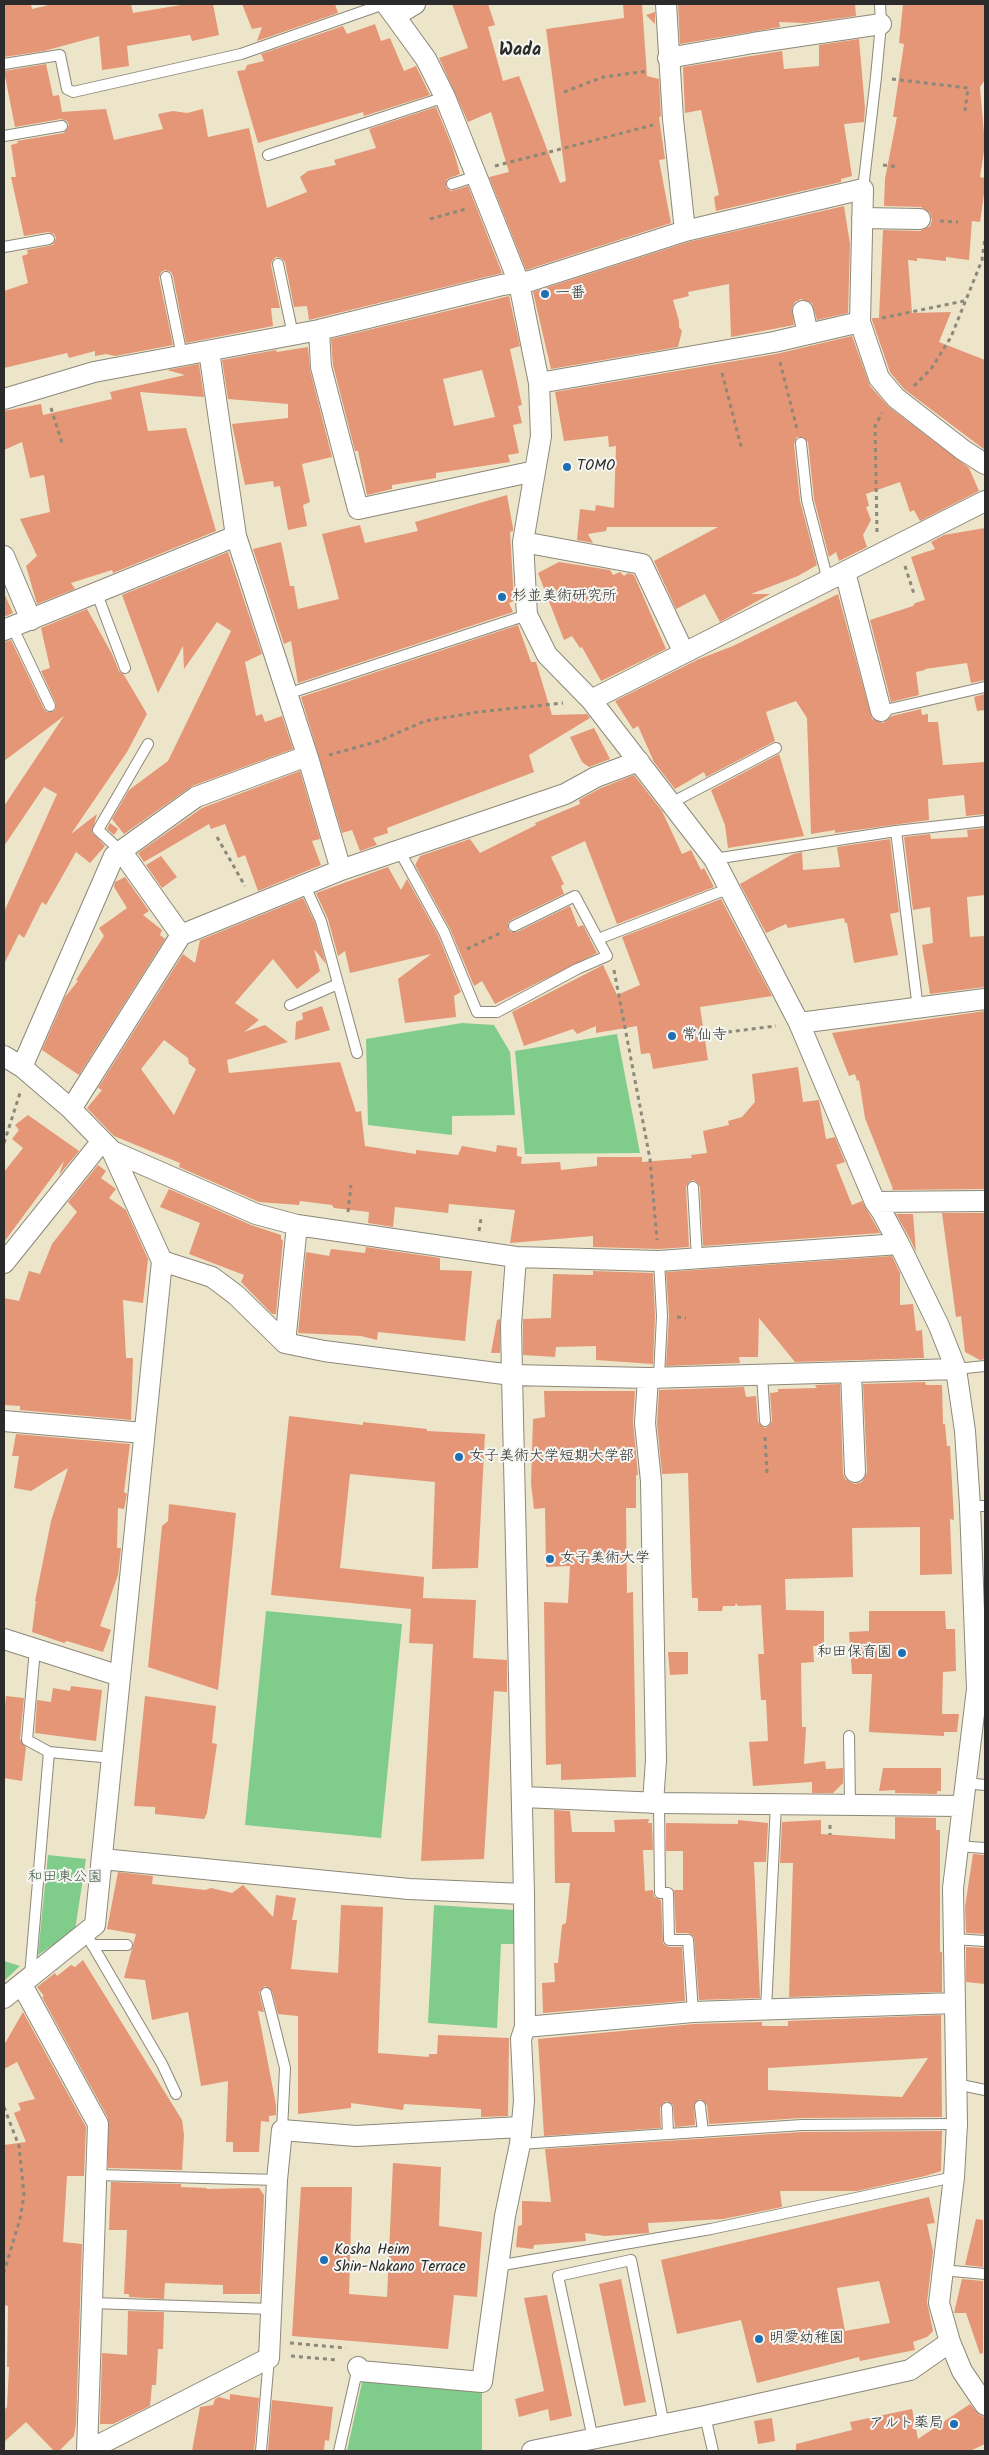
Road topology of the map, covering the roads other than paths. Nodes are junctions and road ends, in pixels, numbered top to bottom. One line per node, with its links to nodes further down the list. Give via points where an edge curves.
1 (415, 4): 4 (street)
2 (666, 4): 6 (street)
3 (880, 4): 5 (lane)
4 (389, 8): 7 (lane, via 241,54 73,92 67,89 60,55); 8 (street, via 426,59)
5 (881, 24): 6 (street, via 753,43); 14 (lane)
6 (668, 63): 17 (street)
7 (4, 64)
8 (445, 97): 11 (lane); 12 (street)
9 (62, 126): 10 (lane)
10 (4, 136)
11 (268, 155)
12 (476, 174): 13 (lane); 22 (street)
13 (452, 184)
14 (863, 189): 15 (street); 17 (street)
15 (862, 218): 16 (street); 24 (street)
16 (920, 219)
17 (685, 232): 22 (street)
18 (49, 239): 19 (lane)
19 (4, 246)
20 (278, 264): 27 (lane)
21 (166, 277): 29 (lane)
22 (519, 283): 25 (street); 30 (street)
23 (803, 311): 26 (street)
24 (860, 322): 26 (street); 33 (street, via 879,378 898,399)
25 (319, 330): 27 (street); 34 (street, via 321,366 358,508)
26 (808, 334): 30 (street)
27 (293, 335): 28 (street)
28 (209, 351): 29 (street); 36 (street)
29 (182, 356): 31 (street, via 94,372)
30 (539, 383): 34 (street, via 541,436)
31 (4, 399)
32 (801, 443): 39 (lane, via 807,500)
33 (985, 464)
34 (536, 471): 37 (street)
35 (985, 501): 39 (street)
36 (236, 536): 40 (street); 47 (street)
37 (523, 542): 41 (street); 44 (street, via 642,564)
38 (4, 556): 42 (street)
39 (836, 576): 44 (street); 50 (street)
40 (97, 594): 42 (street); 45 (lane)
41 (527, 615): 47 (lane); 48 (street, via 547,655)
42 (31, 620): 43 (street)
43 (8, 628): 49 (lane)
44 (684, 653): 48 (street)
45 (125, 668)
46 (985, 687): 50 (lane)
47 (287, 694): 53 (street)
48 (591, 700): 54 (street)
49 (50, 706)
50 (881, 711)
51 (148, 744): 59 (lane, via 98,830)
52 (776, 748): 55 (lane)
53 (308, 759): 59 (street, via 196,797); 61 (street)
54 (639, 761): 55 (street); 58 (street, via 596,777 565,794)
55 (671, 803): 60 (street)
56 (985, 821): 57 (lane)
57 (896, 831): 60 (lane); 70 (lane)
58 (399, 850): 61 (street); 66 (lane, via 444,932 476,1012 497,1012 607,956)
59 (122, 852): 65 (street); 73 (street, via 114,856)
60 (714, 859): 63 (street)
61 (341, 870): 62 (street)
62 (305, 886): 65 (street); 67 (lane, via 321,922)
63 (730, 888): 66 (lane); 71 (street)
64 (514, 926): 66 (lane, via 575,896)
65 (181, 935): 74 (street)
66 (598, 939)
67 (338, 984): 69 (lane); 72 (lane)
68 (985, 999): 70 (street)
69 (290, 1005)
70 (918, 1009): 71 (street)
71 (799, 1023): 78 (street)
72 (357, 1052)
73 (13, 1063): 74 (street)
74 (71, 1109): 75 (street)
75 (107, 1146): 79 (street, via 256,1214); 83 (street); 85 (street)
76 (693, 1187): 82 (lane)
77 (985, 1201): 78 (street)
78 (875, 1202): 80 (street)
79 (296, 1225): 81 (street); 86 (street)
80 (899, 1244): 82 (street); 88 (street)
81 (516, 1257): 84 (street); 90 (street, via 511,1325)
82 (697, 1258): 84 (street)
83 (162, 1261): 86 (street, via 212,1277 236,1295); 95 (street)
84 (659, 1261): 92 (lane, via 662,1316)
85 (4, 1263)
86 (285, 1343): 90 (street)
87 (985, 1366): 88 (lane)
88 (956, 1369): 89 (street); 97 (street)
89 (851, 1372): 91 (street); 96 (street)
90 (512, 1375): 92 (street); 107 (street)
91 (762, 1375): 92 (street); 94 (lane)
92 (654, 1378): 108 (street, via 645,1423 650,1481)
93 (4, 1421): 95 (street)
94 (765, 1422)
95 (144, 1433): 101 (street)
96 (855, 1472)
97 (978, 1506): 99 (street)
98 (4, 1639): 100 (street)
99 (981, 1644): 105 (street)
100 (35, 1649): 101 (street); 103 (lane, via 27,1740)
101 (120, 1676): 104 (street)
102 (849, 1736): 110 (lane)
103 (49, 1752): 104 (lane); 120 (lane)
104 (112, 1758): 114 (street)
105 (965, 1783): 106 (lane); 111 (street)
106 (985, 1785)
107 (523, 1797): 108 (street); 115 (street)
108 (656, 1803): 109 (street); 125 (lane, via 660,1893 668,1893 669,1940 688,1940)
109 (776, 1804): 110 (street); 124 (lane)
110 (850, 1805): 111 (street)
111 (962, 1806): 112 (street)
112 (957, 1846): 113 (lane); 116 (street, via 953,1888)
113 (985, 1848)
114 (102, 1859): 115 (street, via 409,1889); 117 (street, via 95,1925)
115 (524, 1894): 126 (street)
116 (954, 1939): 118 (lane); 123 (street)
117 (89, 1940): 119 (lane); 120 (street); 129 (lane, via 162,2064)
118 (985, 1941)
119 (128, 1945)
120 (26, 1982): 122 (street); 137 (street, via 98,2124)
121 (266, 1993): 133 (lane, via 285,2068)
122 (4, 1998)
123 (955, 2003): 124 (street); 127 (street)
124 (766, 2008): 125 (street)
125 (693, 2012): 126 (street)
126 (525, 2027): 136 (street, via 521,2039 524,2101)
127 (956, 2084): 128 (lane); 132 (street)
128 (985, 2090)
129 (176, 2094)
130 (700, 2106): 134 (lane)
131 (667, 2108): 135 (lane)
132 (957, 2124): 134 (lane, via 802,2125); 138 (street)
133 (282, 2130): 136 (street, via 356,2136); 139 (street)
134 (703, 2132): 135 (lane)
135 (668, 2134): 136 (lane)
136 (520, 2136): 140 (street)
137 (97, 2175): 139 (lane); 143 (street)
138 (954, 2177): 140 (lane, via 712,2229); 141 (street)
139 (277, 2180): 144 (street)
140 (498, 2266): 147 (street, via 482,2382 360,2371)
141 (942, 2270): 142 (lane); 145 (street, via 939,2303)
142 (985, 2274)
143 (92, 2303): 144 (lane); 152 (street)
144 (272, 2309): 146 (street)
145 (950, 2342): 148 (street, via 962,2371); 149 (street, via 910,2370)
146 (276, 2356): 152 (street); 153 (lane)
147 (348, 2364): 154 (lane)
148 (985, 2405)
149 (705, 2416): 150 (street); 156 (lane)
150 (664, 2425): 151 (street); 151 (lane, via 631,2260 558,2276)
151 (593, 2439): 155 (street)
152 (87, 2451)
153 (261, 2451)
154 (339, 2451)
155 (532, 2451)
156 (713, 2451)

